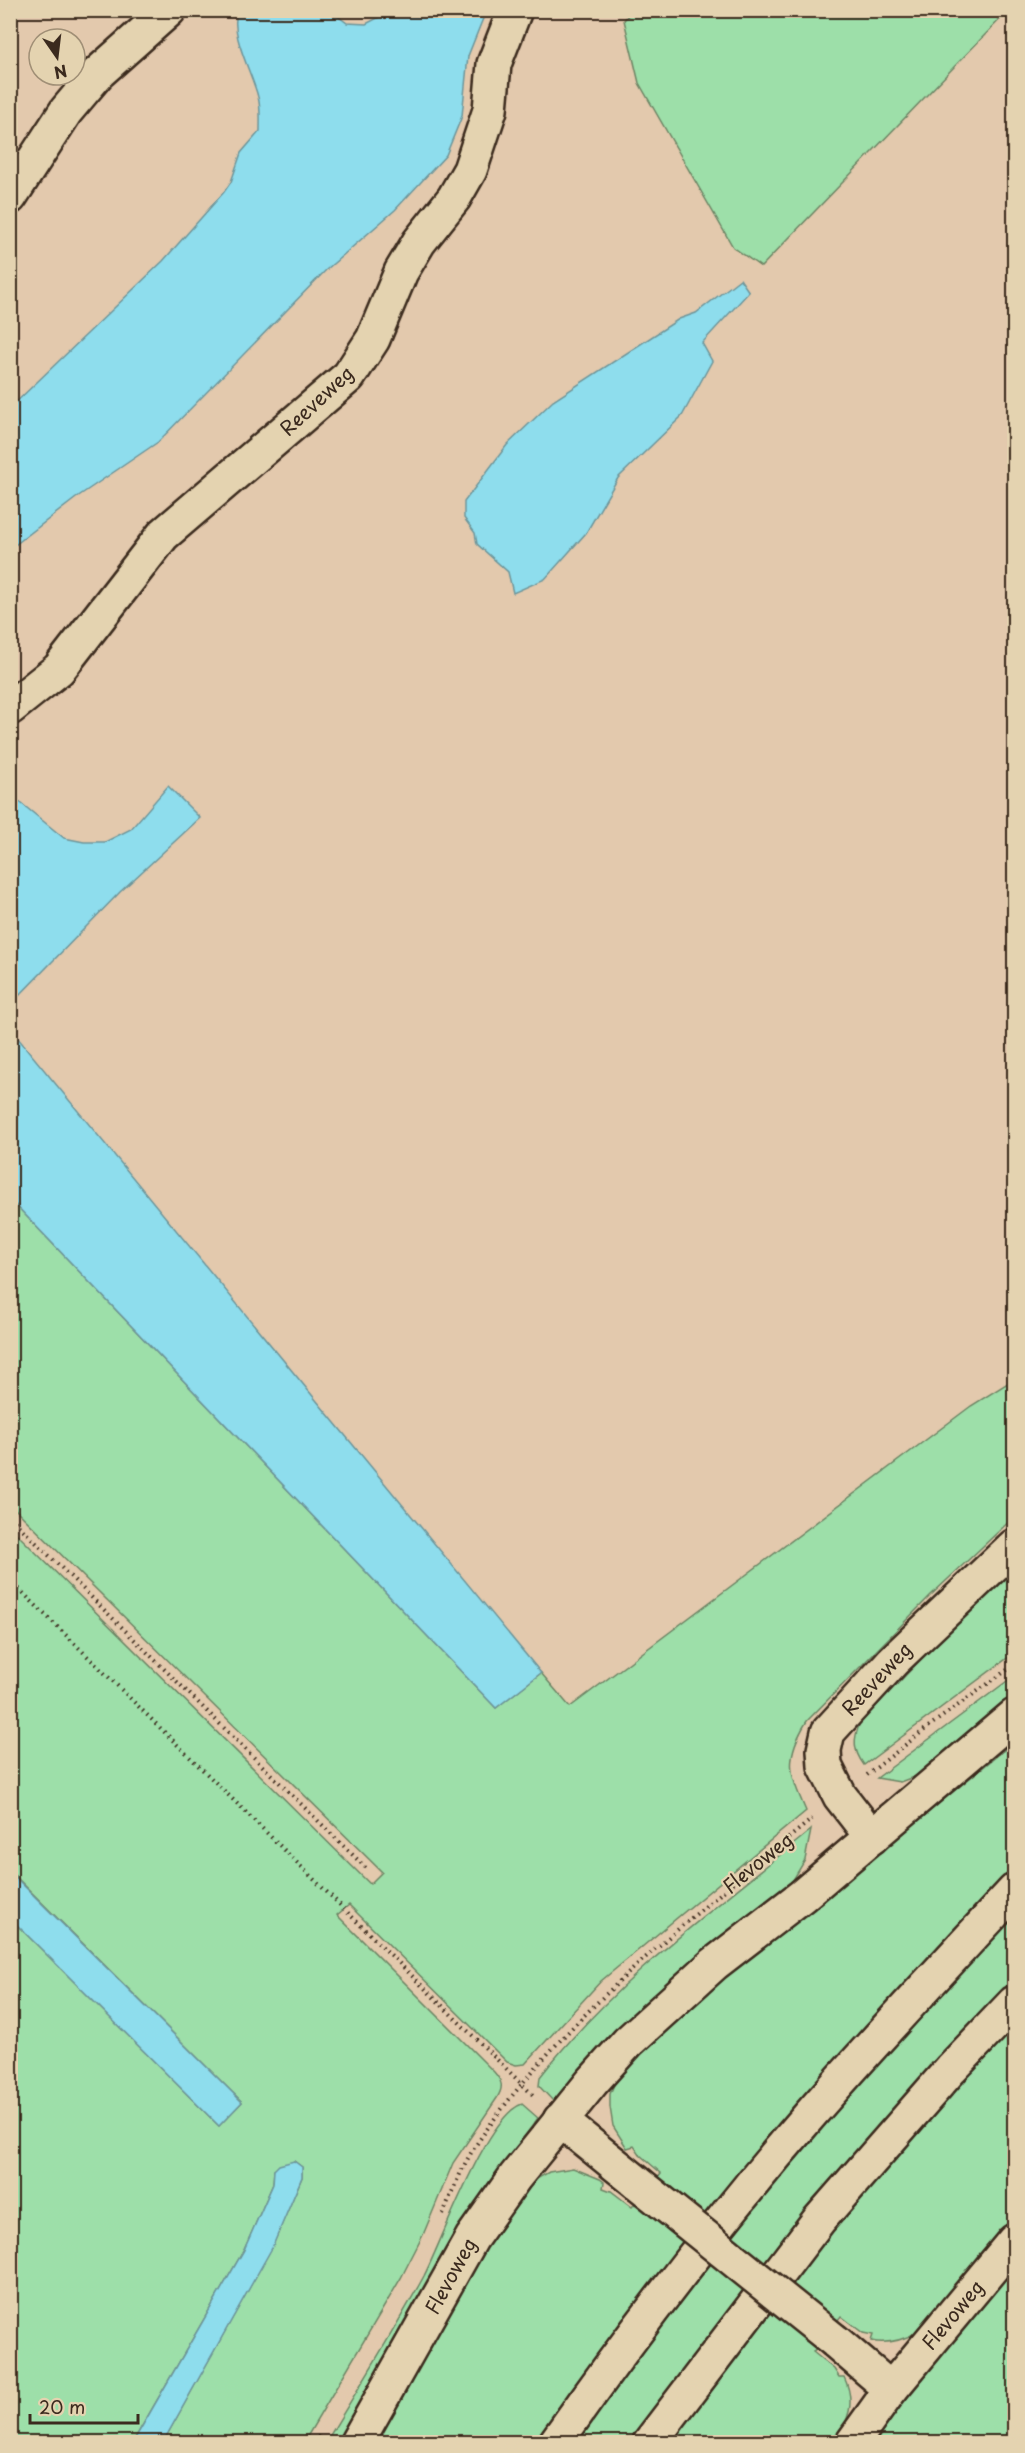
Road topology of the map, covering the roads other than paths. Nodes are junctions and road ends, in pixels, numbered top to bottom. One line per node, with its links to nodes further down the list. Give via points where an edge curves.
1 (170, 10): 3 (main road, via 98,73 66,111)
2 (515, 10): 4 (main road, Reeveweg, via 494,64 490,110 470,170 454,198 418,242 401,272 374,339 349,376 164,535 59,669)
3 (10, 197)
4 (10, 708)
5 (1014, 1546): 7 (main road, Reeveweg, via 893,1661 828,1732 825,1766 840,1796)
6 (1014, 1716): 7 (main road, Flevoweg)
7 (872, 1837): 10 (main road, Flevoweg, via 669,2004 628,2042)
8 (1014, 1891): 14 (main road, via 886,2028 786,2144 654,2308)
9 (1014, 2003): 15 (main road, via 819,2220)
10 (560, 2121): 12 (main road, bridge); 13 (main road, Flevoweg, via 472,2238)
11 (1014, 2241): 12 (main road, Flevoweg)
12 (891, 2389): 16 (main road, Flevoweg)
13 (357, 2442)
14 (556, 2442)
15 (650, 2442)
16 (853, 2442)

